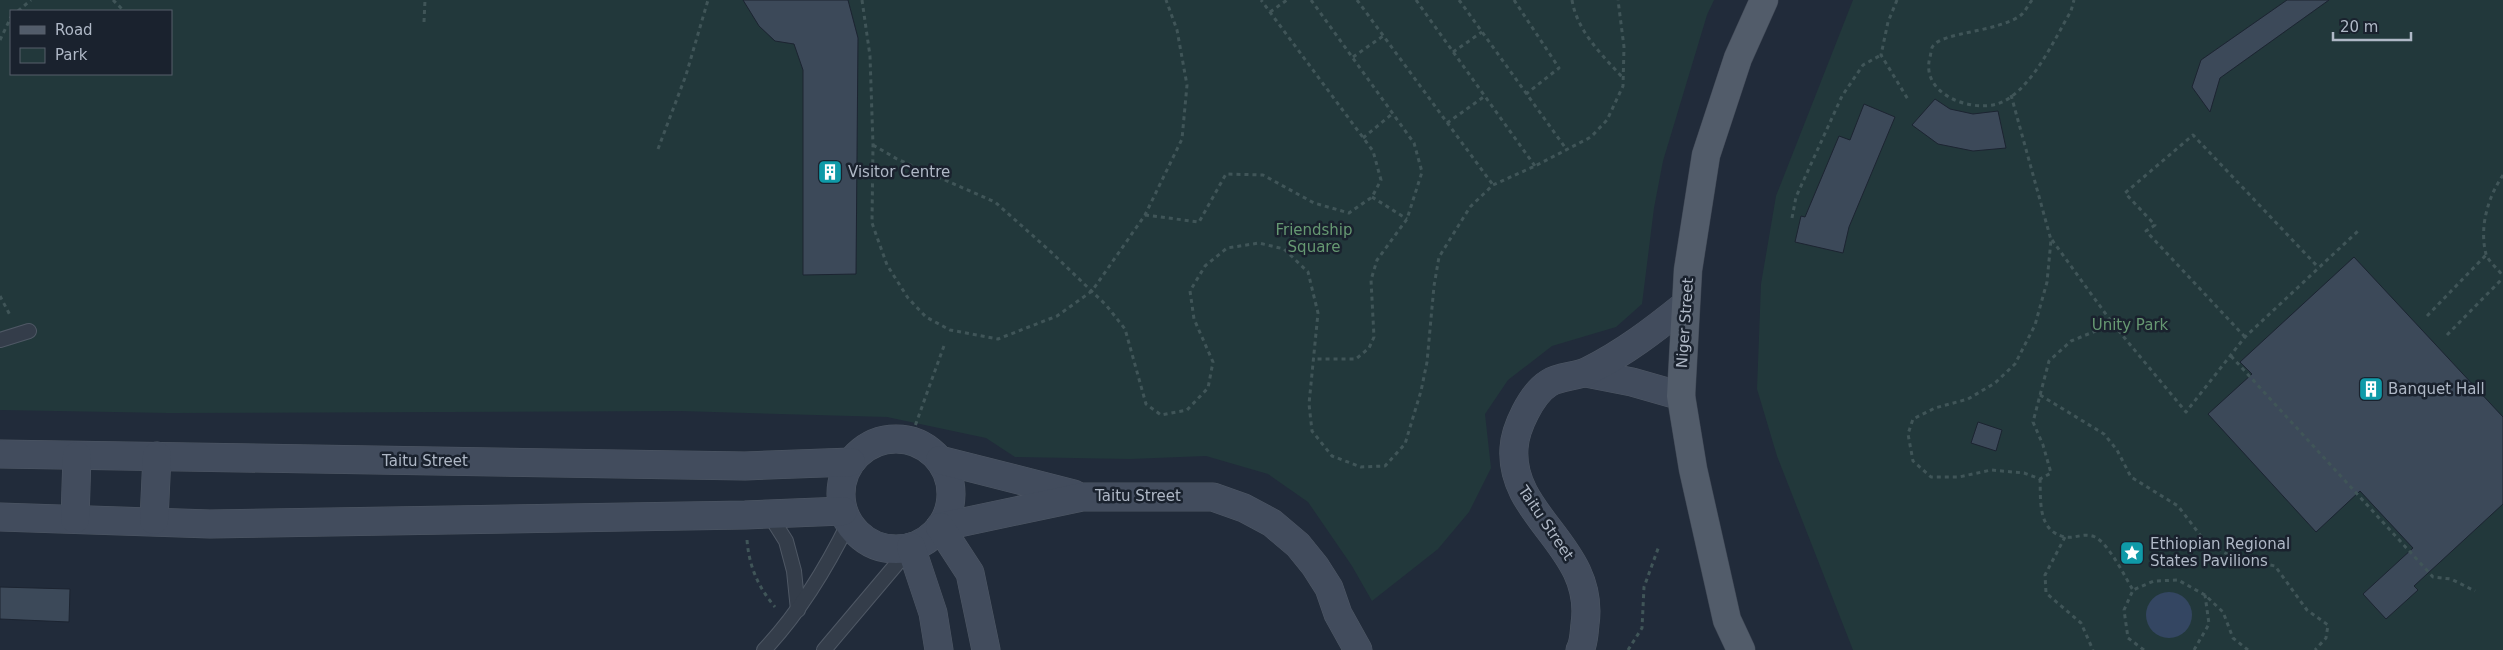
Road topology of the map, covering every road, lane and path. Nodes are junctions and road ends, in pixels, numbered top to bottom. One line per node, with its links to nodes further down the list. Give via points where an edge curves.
1 (30, 0): 20 (path)
2 (114, 0): 21 (path)
3 (425, 0): 24 (path)
4 (708, 0): 40 (path, via 686,75)
5 (862, 0): 39 (path, via 870,56)
6 (1166, 0): 46 (path, via 1177,30 1187,85 1182,139)
7 (1261, 0): 22 (path)
8 (1287, 0): 22 (path)
9 (1311, 0): 30 (path)
10 (1357, 0): 26 (path)
11 (1416, 0): 28 (path)
12 (1459, 0): 25 (path)
13 (1514, 0): 32 (path, via 1559,68)
14 (1572, 0): 31 (path, via 1574,12 1590,40)
15 (1618, 0): 31 (path, via 1624,47)
16 (1764, 0): 55 (main road, Niger Street, via 1738,58 1706,155)
17 (1897, 0): 29 (path)
18 (2032, 0): 33 (path, via 2022,15 1997,27 1946,36 1933,46 1928,65 1934,85 1951,99 1970,106 1998,104)
19 (2074, 0): 33 (path, via 2071,11 2035,72)
20 (19, 10)
21 (123, 10)
22 (1270, 12): 38 (path)
23 (10, 19): 27 (path)
24 (424, 22)
25 (1482, 32): 28 (path); 32 (path)
26 (1383, 36): 30 (path); 37 (path)
27 (0, 40)
28 (1453, 52): 34 (path)
29 (1881, 55): 35 (path); 47 (path, via 1863,65 1842,96 1796,197)
30 (1353, 57): 36 (path)
31 (1623, 78): 41 (path, via 1623,86 1607,120 1591,137)
32 (1526, 94): 41 (path)
33 (2011, 95): 50 (path)
34 (1485, 96): 37 (path); 42 (path)
35 (1909, 101)
36 (1392, 114): 38 (path); 48 (path, via 1414,144 1422,172)
37 (1447, 123): 44 (path)
38 (1363, 138): 45 (path, via 1373,151 1381,180)
39 (873, 146): 54 (path, via 995,202); 54 (path, via 872,223 887,265 908,298 926,318 950,330 998,339 1057,316)
40 (658, 149)
41 (1567, 150): 42 (path)
42 (1535, 166): 44 (path)
43 (2503, 175): 51 (path, via 2493,190 2484,225)
44 (1493, 185): 64 (path, via 1470,207 1439,257 1421,390 1405,444 1385,466 1361,467 1332,456 1312,431 1309,404)
45 (1372, 197): 46 (path, via 1349,213 1314,203 1263,175 1226,174 1199,222); 48 (path)
46 (1145, 215): 54 (path)
47 (1792, 218)
48 (1407, 219): 64 (path, via 1377,260 1371,280 1374,337 1369,348 1356,359)
49 (2358, 231): 52 (path)
50 (2051, 240): 57 (path); 74 (path, via 2047,282 2038,316 2015,364 1995,383 1968,399 1935,408 1913,419 1908,434 1913,461 1931,477 1958,478 1991,470 2024,473)
51 (2486, 255): 53 (path); 56 (path)
52 (2318, 267): 60 (path); 60 (path, via 2193,135 2125,193 2155,224 2146,232)
53 (2503, 277): 59 (path)
54 (1092, 291): 64 (path, via 1125,329 1146,404 1161,415 1187,410 1208,388 1212,362 1194,319 1190,291 1205,266 1227,248 1259,243 1284,248 1308,272 1318,313)
55 (1685, 305): 65 (main road, Taitu Street, via 1634,346); 67 (main road, Niger Street)
56 (2427, 316)
57 (2113, 324): 63 (path, via 2186,412); 66 (path, via 2071,341 2049,361)
58 (29, 331): 61 (lane)
59 (2446, 335)
60 (2245, 337): 63 (path)
61 (0, 340)
62 (945, 343): 68 (path)
63 (2230, 356): 86 (path, via 2432,577 2451,580)
64 (1313, 359)
65 (1586, 372): 67 (main road); 95 (main road, Taitu Street, via 1548,383 1531,402 1514,447 1515,476 1532,506 1573,561 1585,588 1587,613)
66 (2040, 395): 74 (path, via 2033,422 2051,473); 102 (path, via 2104,434 2117,450 2131,477 2178,506 2204,540 2232,558 2275,566 2307,610 2328,625 2326,638)
67 (1681, 396): 97 (main road, Niger Street, via 1692,469 1727,620)
68 (910, 440): 72 (main road, via 927,448); 73 (main road, via 875,442)
69 (0, 454): 70 (main road, Taitu Street)
70 (77, 456): 71 (main road, Taitu Street); 79 (main road)
71 (157, 456): 73 (main road, Taitu Street, via 745,466); 80 (main road)
72 (940, 460): 75 (main road); 81 (main road, via 952,494 949,511)
73 (851, 462): 77 (main road, via 841,491)
74 (2040, 479): 82 (path, via 2042,518 2051,530)
75 (1082, 497): 81 (main road); 94 (main road, Taitu Street, via 1213,497 1272,523 1298,545 1315,566)
76 (757, 515): 77 (main road); 80 (main road, via 210,524); 88 (lane, via 786,541 794,571); 89 (path, via 749,563 764,594)
77 (846, 516): 84 (main road, via 860,535 876,545 893,549); 88 (lane, via 830,561)
78 (0, 517): 79 (main road)
79 (75, 519): 80 (main road)
80 (154, 520)
81 (940, 527): 84 (main road); 93 (main road, via 970,573)
82 (2065, 537): 85 (path, via 2082,534 2096,538 2111,554); 98 (path, via 2045,574 2046,592 2081,623)
83 (1659, 546): 96 (path, via 1644,587 1642,628)
84 (911, 547): 91 (lane); 92 (main road, via 932,613)
85 (2133, 590): 87 (path, via 2154,581 2178,580); 99 (path, via 2124,610 2128,638)
86 (2475, 591)
87 (2204, 595): 100 (path, via 2209,624); 101 (path, via 2223,612 2233,638)
88 (798, 610): 89 (lane)
89 (789, 623): 90 (lane)
90 (764, 650)
91 (824, 650)
92 (939, 650)
93 (986, 650)
94 (1358, 650)
95 (1580, 650)
96 (1628, 650)
97 (1741, 650)
98 (2093, 650)
99 (2144, 650)
100 (2194, 650)
101 (2248, 650)
102 (2315, 650)

